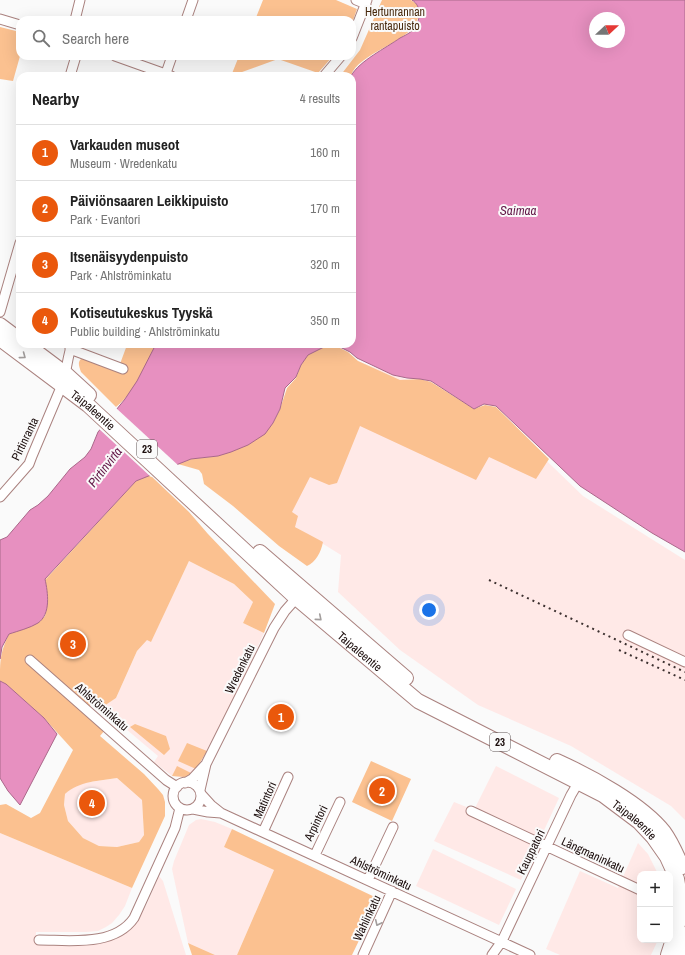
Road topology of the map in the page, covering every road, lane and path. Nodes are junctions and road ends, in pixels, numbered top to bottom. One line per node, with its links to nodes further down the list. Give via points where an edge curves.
1 (80, 0): 5 (street)
2 (193, 0): 6 (street)
3 (356, 0): 4 (street)
4 (366, 2): 9 (street)
5 (75, 16)
6 (187, 16)
7 (0, 19): 8 (street)
8 (16, 24)
9 (356, 28)
10 (75, 60): 14 (street)
11 (127, 60): 15 (street)
12 (171, 60): 16 (street)
13 (338, 60): 17 (street)
14 (71, 72)
15 (159, 72)
16 (168, 72)
17 (328, 72)
18 (16, 258): 19 (street)
19 (0, 312)
20 (0, 325): 21 (highway)
21 (16, 337)
22 (0, 339): 27 (highway, Taipaleentie / 23, one-way to 27)
23 (30, 348): 27 (highway, Taipaleentie / 23)
24 (70, 348): 27 (street, Pirtinranta)
25 (76, 348): 26 (street)
26 (124, 369)
27 (64, 380): 28 (street, Pirtinranta, via 28,464); 29 (highway, Taipaleentie / 23)
28 (0, 497)
29 (300, 594): 33 (street, Wredenkatu, via 274,628); 35 (highway, Taipaleentie / 23, via 418,701)
30 (628, 635): 32 (street)
31 (30, 660): 36 (street, Ahlströminkatu, via 166,780)
32 (685, 662)
33 (206, 764): 36 (street, Wredenkatu, via 192,779); 37 (street, Wredenkatu)
34 (288, 777): 43 (street, Matintori)
35 (581, 778): 44 (street, Kauppatori); 46 (highway, Taipaleentie / 23, via 640,808 672,844); 56 (highway, Taipaleentie / 23, via 639,822 654,837 667,857 677,879 680,896 679,922)
36 (181, 785): 37 (street, via 194,784); 39 (street, via 175,791 174,800)
37 (201, 792): 39 (street, via 200,803); 41 (street, Ahlströminkatu)
38 (340, 802): 45 (street, Arpintori)
39 (187, 809): 41 (street, Ahlströminkatu); 51 (street, via 175,828 134,918 126,927 110,936 93,939)
40 (471, 811): 44 (street, Längmaninkatu)
41 (221, 813): 43 (street, Ahlströminkatu)
42 (393, 827): 47 (street)
43 (264, 832): 45 (street, Ahlströminkatu)
44 (547, 847): 48 (street, Längmaninkatu); 52 (street, Kauppatori)
45 (315, 855): 47 (street, Ahlströminkatu)
46 (685, 873)
47 (368, 880): 49 (street, Ahlströminkatu)
48 (637, 889)
49 (392, 891): 52 (street, Ahlströminkatu); 53 (street, Wahlinkatu, one-way to 53)
50 (685, 934): 57 (highway)
51 (39, 940)
52 (502, 941): 54 (street, Kauppatori); 55 (street, Ahlströminkatu)
53 (363, 955)
54 (492, 955)
55 (530, 955)
56 (668, 955)
57 (680, 955)

